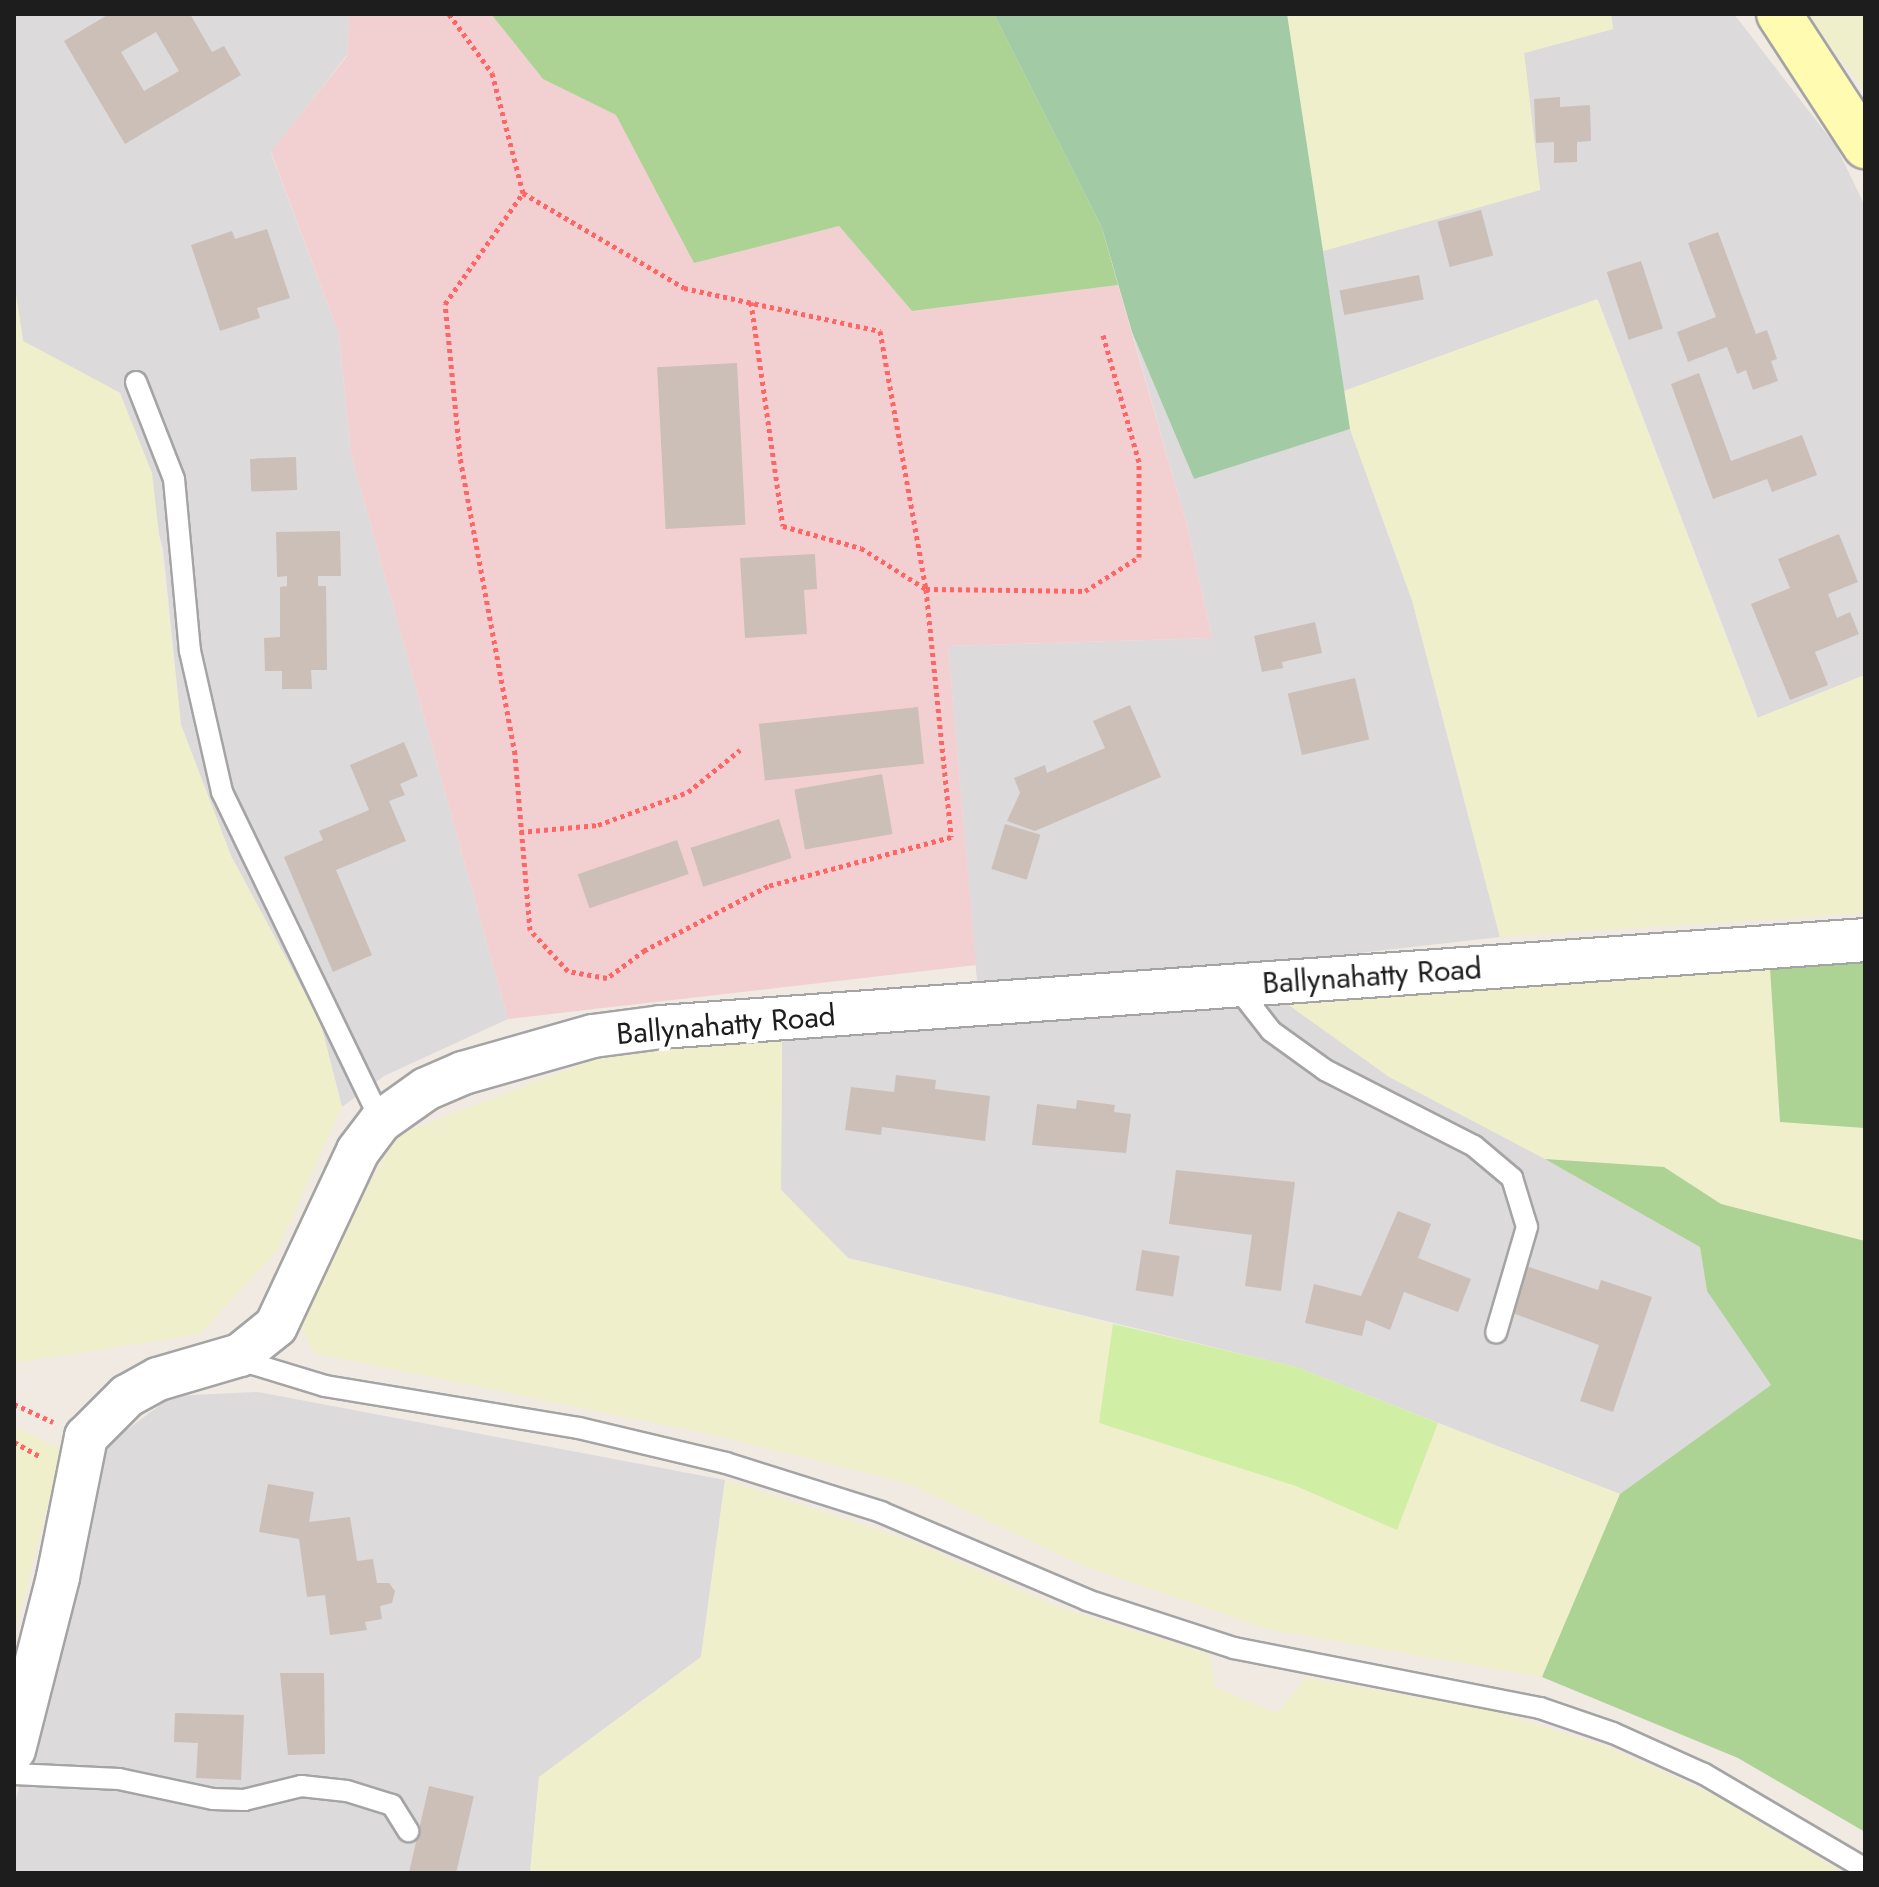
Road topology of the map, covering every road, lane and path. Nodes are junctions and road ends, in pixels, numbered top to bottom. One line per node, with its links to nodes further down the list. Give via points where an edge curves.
1 (449, 14): 4 (path, via 492,73)
2 (1779, 14): 3 (main road)
3 (1865, 146)
4 (523, 193): 5 (path, via 684,288); 10 (path, via 445,304 460,456 515,754)
5 (751, 302): 8 (path, via 783,526 861,548); 8 (path, via 880,331)
6 (1103, 335): 8 (path, via 1139,462 1139,557 1085,591)
7 (136, 382): 13 (lane, via 174,479 190,651 222,792)
8 (926, 589): 10 (path, via 951,837 768,886 645,950 607,978 568,971 530,930)
9 (740, 750): 10 (path, via 688,792 598,825)
10 (520, 832)
11 (1865, 940): 12 (street, Ballynahatty Road)
12 (1236, 986): 13 (street, Ballynahatty Road, via 593,1036 463,1073 426,1089); 14 (lane, via 1271,1031 1325,1070 1474,1146 1512,1178 1527,1227)
13 (381, 1121): 15 (street, Ballynahatty Road, via 358,1151 276,1326)
14 (1496, 1333)
15 (240, 1355): 16 (street, Ballynahatty Road, via 147,1385 127,1396 86,1437 55,1591); 19 (lane, via 253,1364 325,1386 579,1428 726,1463 881,1512 1087,1600 1234,1648 1540,1708 1613,1733 1704,1774)
16 (14, 1750)
17 (14, 1774): 18 (lane, via 119,1779 213,1799 244,1800 301,1786 347,1791 392,1805)
18 (408, 1831)
19 (1865, 1869)

